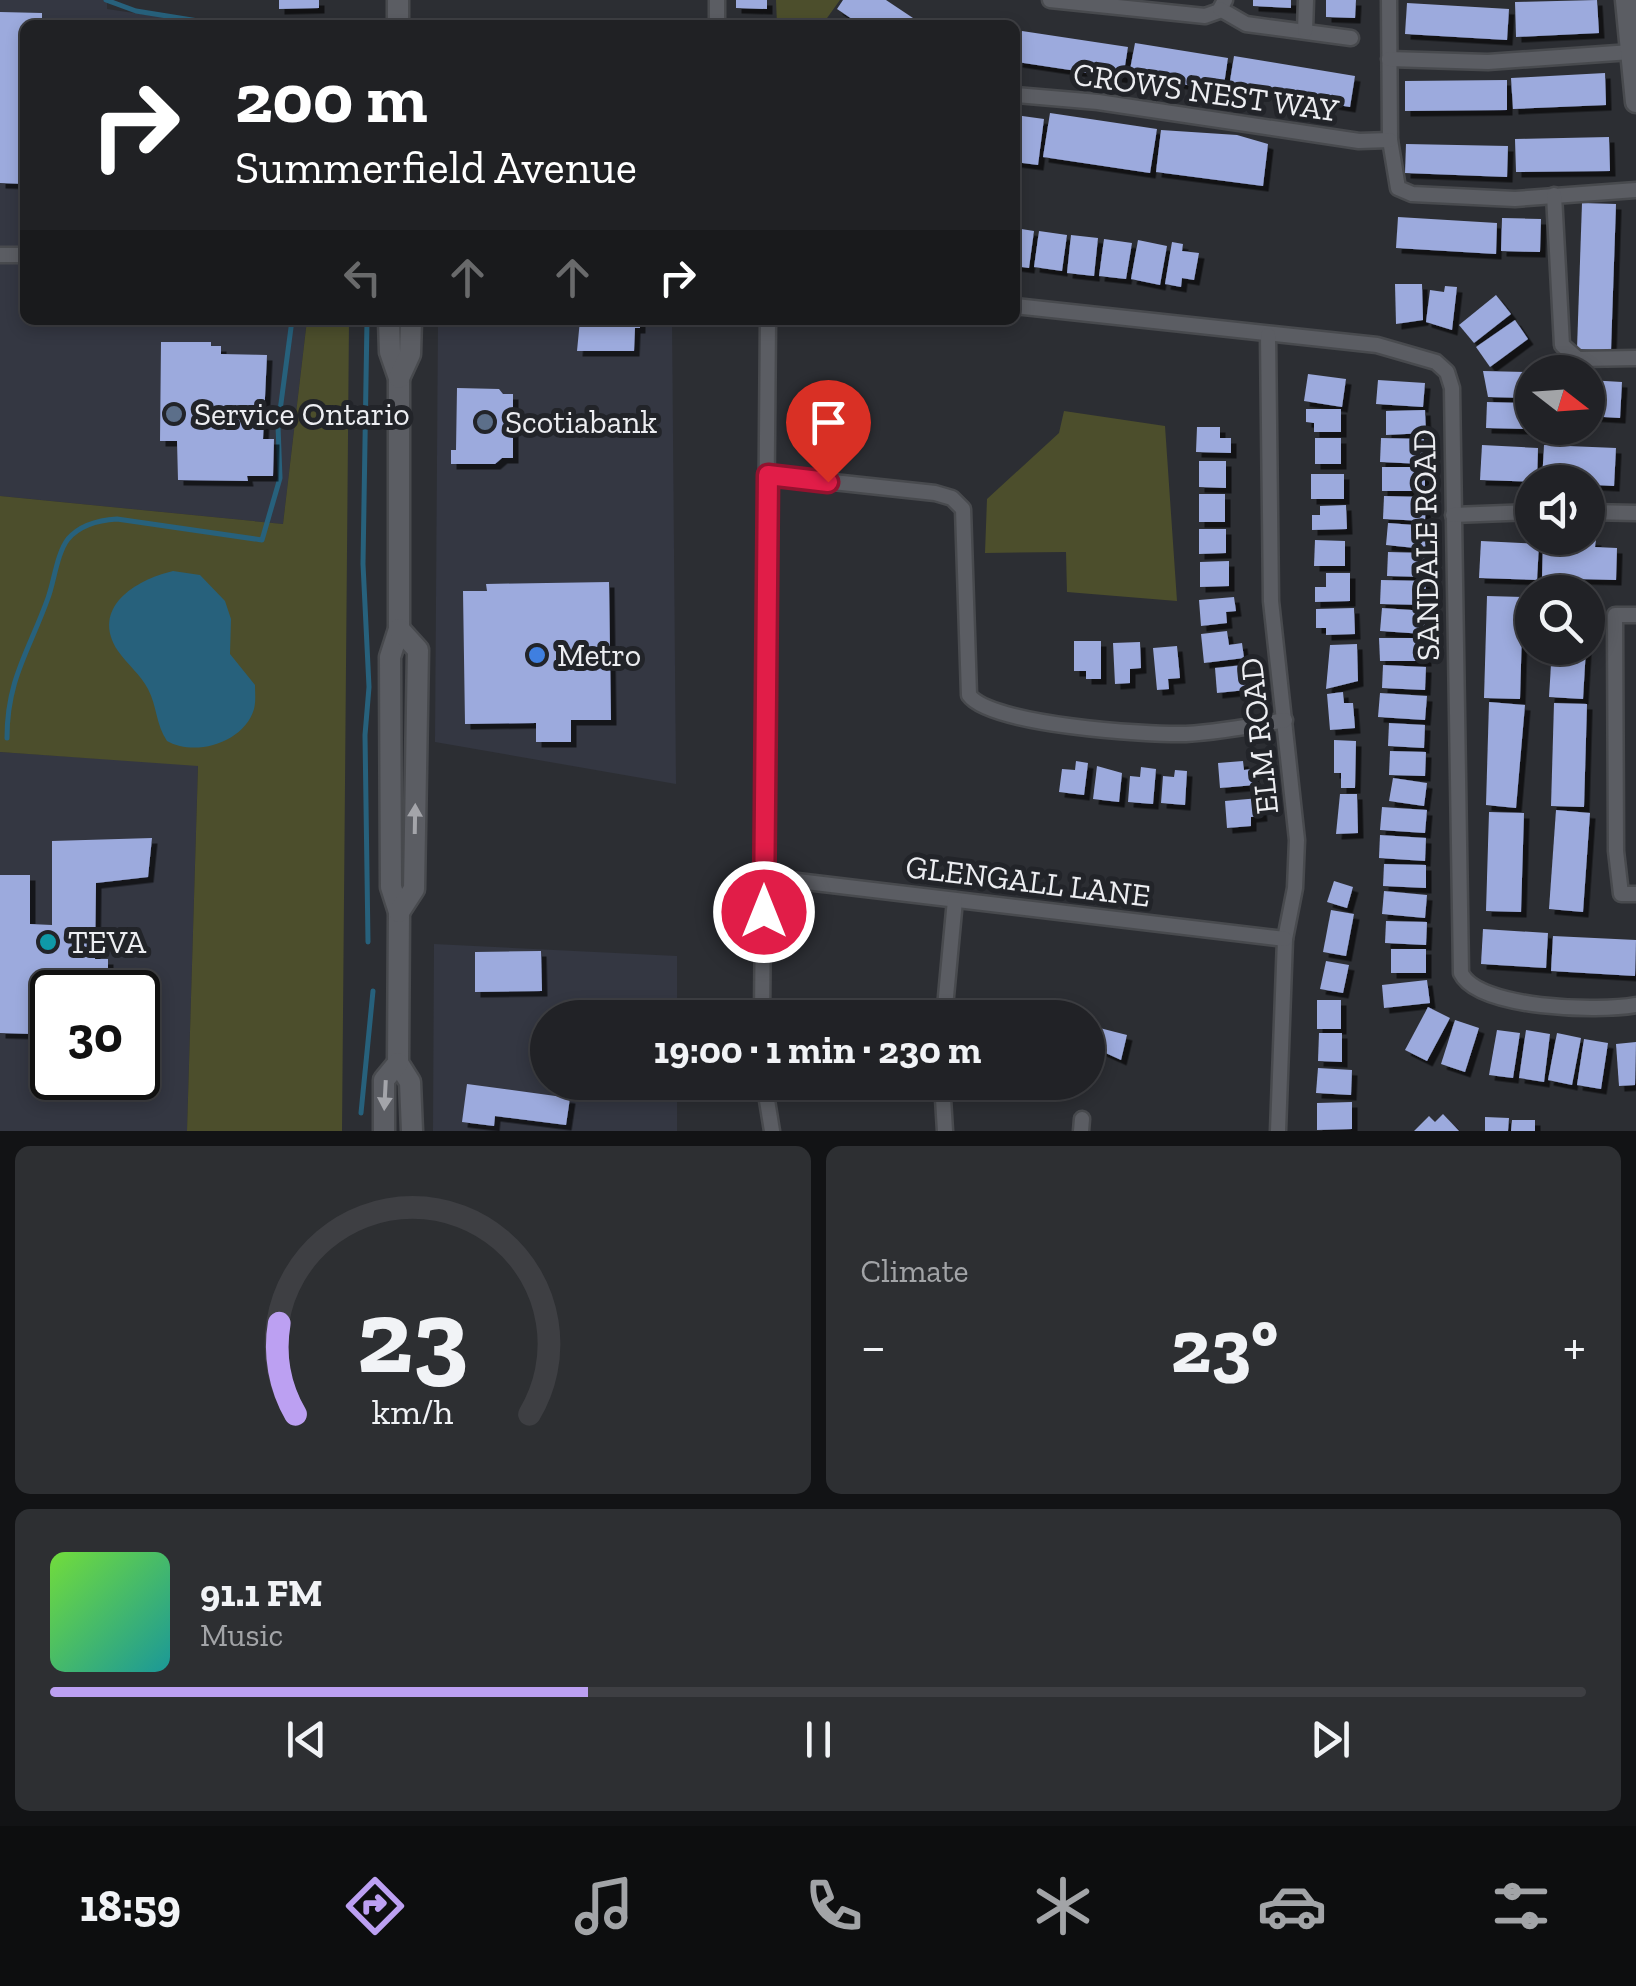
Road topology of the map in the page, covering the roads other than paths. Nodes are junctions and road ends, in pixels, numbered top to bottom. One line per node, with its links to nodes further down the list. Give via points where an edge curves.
1 (1050, 0): 5 (street)
2 (1306, 0): 7 (street)
3 (1389, 0): 10 (street)
4 (1626, 0): 9 (main road)
5 (1116, 4): 6 (street, via 1205,16)
6 (1223, 5): 7 (street, via 1246,24)
7 (1306, 30): 8 (street)
8 (1351, 38)
9 (1631, 52): 10 (street, via 1488,62); 12 (main road)
10 (1389, 60): 13 (street)
11 (1020, 96): 13 (street, CROWS NEST WAY)
12 (1636, 102)
13 (1390, 140): 15 (street, via 1398,188 1412,194 1516,200)
14 (1636, 190): 15 (street)
15 (1554, 195): 21 (street, via 1562,345 1578,359)
16 (1020, 307): 20 (street, SANDALE ROAD)
17 (389, 325): 22 (main road)
18 (411, 325): 22 (main road)
19 (768, 325): 23 (street)
20 (1268, 335): 27 (street, SANDALE ROAD, via 1378,345 1444,369 1452,388); 29 (street, ELM ROAD, via 1271,601)
21 (1636, 358)
22 (400, 378): 37 (main road, via 399,629 390,658)
23 (768, 475): 29 (street, via 935,493 963,509 966,676 976,704 992,712 1166,734); 30 (street)
24 (1605, 512): 26 (street)
25 (1515, 513): 27 (street)
26 (1636, 513)
27 (1453, 515): 36 (street, SANDALE ROAD, via 1461,973 1471,988 1492,995 1582,1009)
28 (1636, 614): 31 (street, via 1615,614 1616,851 1621,894)
29 (1285, 720): 33 (street, ELM ROAD, via 1297,840)
30 (764, 878): 32 (street, GLENGALL LANE); 34 (street)
31 (1636, 894)
32 (955, 900): 33 (street, GLENGALL LANE); 35 (street)
33 (1286, 939): 44 (street, ELM ROAD)
34 (762, 1000)
35 (946, 1000)
36 (1636, 1005)
37 (398, 1062): 40 (main road, one-way to 40, via 384,1080); 41 (main road, via 410,1082)
38 (767, 1100): 42 (street)
39 (943, 1100): 43 (street)
40 (384, 1131)
41 (412, 1131)
42 (772, 1131)
43 (945, 1131)
44 (1278, 1131)

